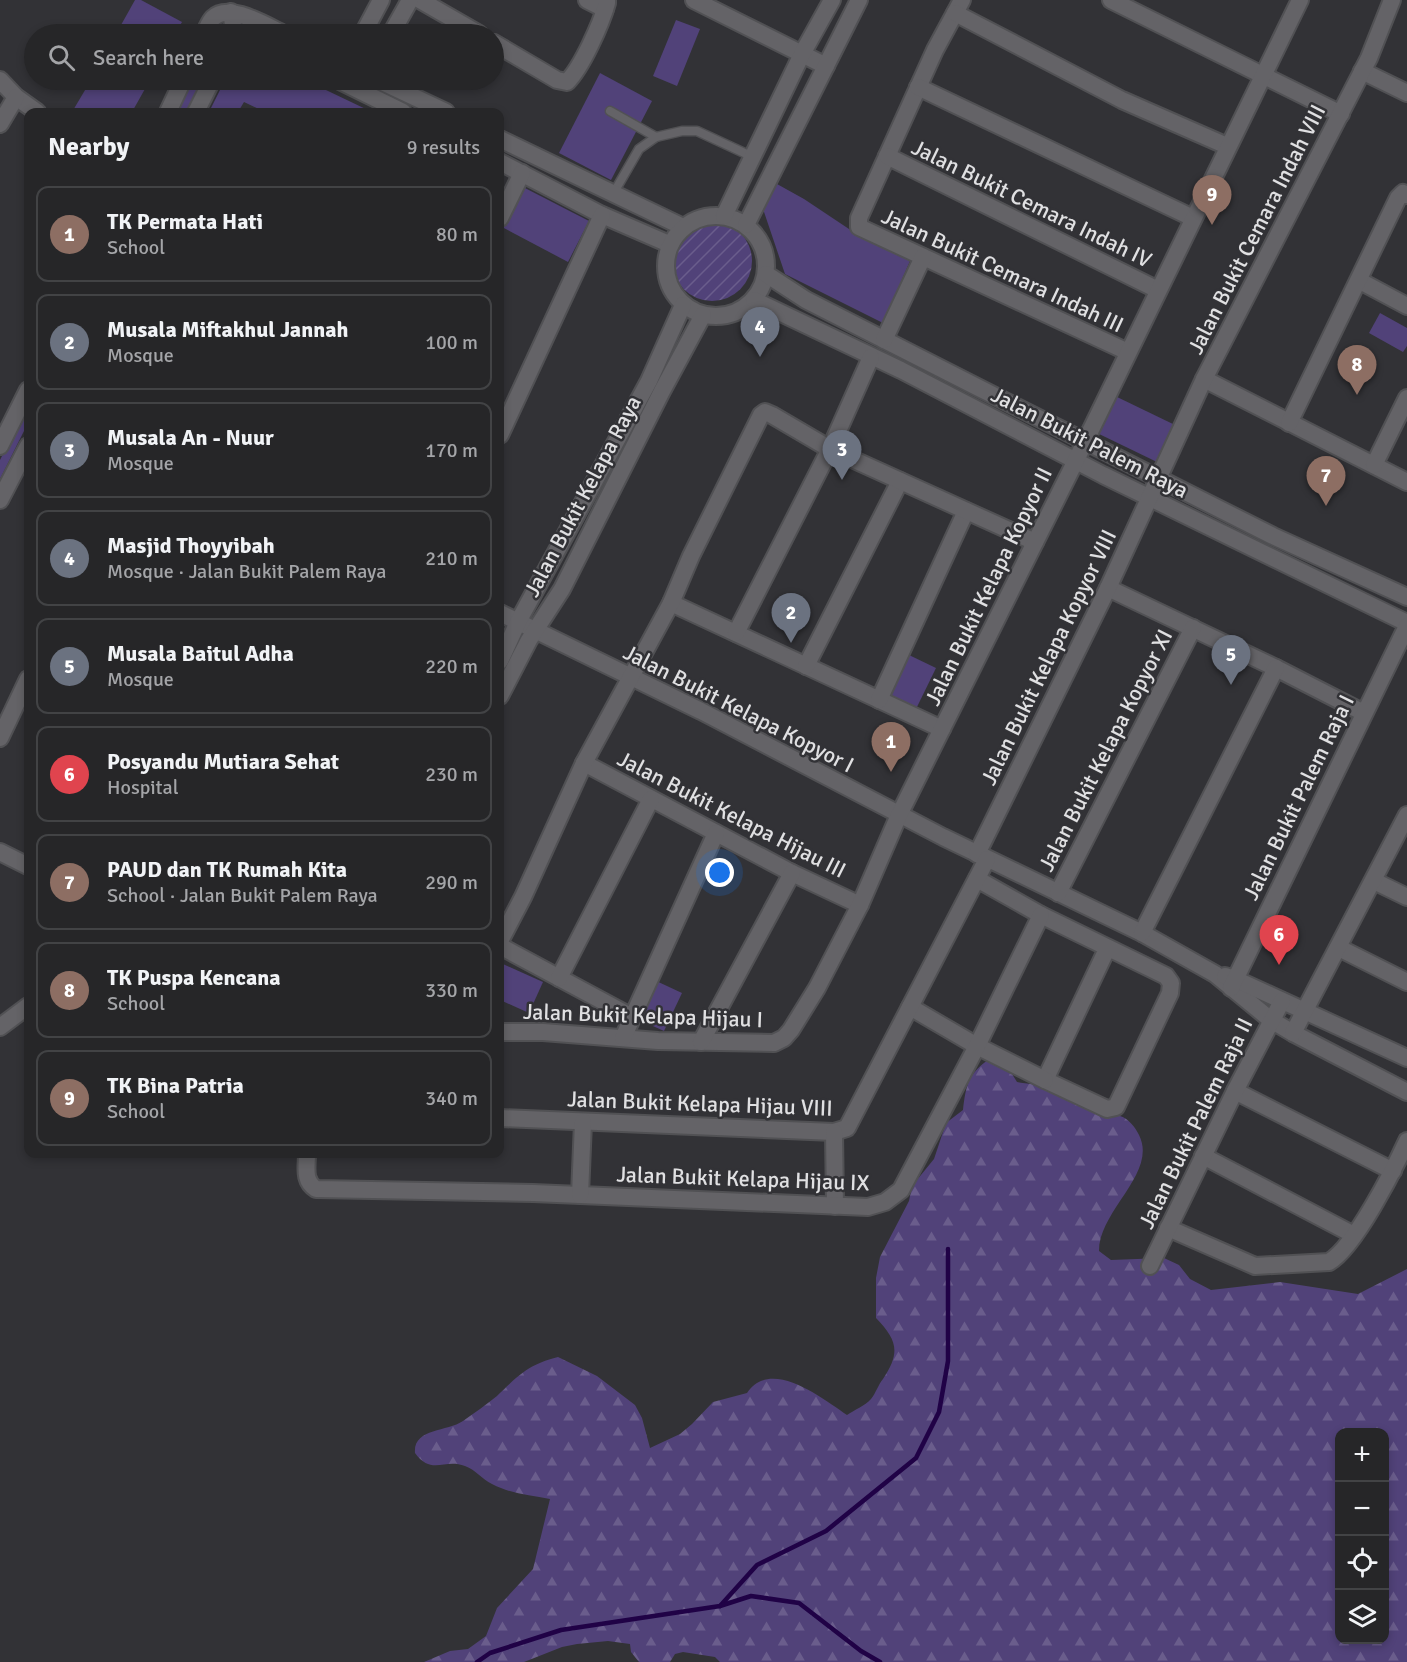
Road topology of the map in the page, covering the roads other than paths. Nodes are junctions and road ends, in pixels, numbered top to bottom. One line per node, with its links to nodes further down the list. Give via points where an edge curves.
1 (381, 0): 17 (street)
2 (410, 0): 18 (street)
3 (587, 0): 11 (street)
4 (694, 0): 21 (street)
5 (832, 0): 21 (street)
6 (859, 0): 22 (street)
7 (1111, 0): 24 (street)
8 (1300, 0): 24 (street, Jalan Bukit Kelapa Kopyor II)
9 (1392, 0): 23 (street, Jalan Bukit Cemara Indah VIII)
10 (431, 2): 19 (street)
11 (606, 4): 20 (street, via 574,75 567,82)
12 (959, 7): 26 (street); 43 (street, via 1122,100)
13 (231, 12): 14 (street, via 214,17); 15 (street); 16 (street)
14 (210, 24)
15 (234, 24)
16 (262, 24)
17 (368, 24)
18 (397, 24)
19 (464, 24)
20 (504, 49)
21 (802, 54): 22 (street); 45 (street)
22 (826, 66): 54 (street)
23 (1362, 71): 31 (street); 39 (street, Jalan Bukit Cemara Indah VIII)
24 (1262, 75): 39 (street); 43 (street, Jalan Bukit Kelapa Kopyor II)
25 (0, 80): 32 (street)
26 (918, 87): 44 (street); 53 (street)
27 (178, 90): 34 (street)
28 (207, 90): 35 (street)
29 (358, 90): 36 (street)
30 (395, 90): 37 (street)
31 (1407, 93)
32 (16, 97): 33 (street); 40 (street)
33 (31, 108)
34 (170, 108)
35 (198, 108)
36 (395, 108)
37 (425, 108)
38 (610, 111): 41 (lane)
39 (1341, 114): 68 (street, Jalan Bukit Cemara Indah VIII)
40 (0, 124)
41 (656, 137): 45 (lane, via 698,131); 48 (lane, via 639,149)
42 (504, 140): 48 (street)
43 (1227, 146): 53 (street, Jalan Bukit Kelapa Kopyor II)
44 (886, 156): 57 (street, Jalan Bukit Cemara Indah III, via 859,218 859,227); 60 (street, Jalan Bukit Cemara Indah IV)
45 (753, 157): 52 (street)
46 (504, 164): 47 (street)
47 (522, 174): 50 (street); 51 (street)
48 (613, 194): 55 (street)
49 (1407, 195): 59 (street, via 1403,193 1398,198)
50 (504, 210)
51 (602, 216): 56 (street); 73 (street)
52 (724, 216): 54 (street); 55 (street, via 702,217)
53 (1193, 218): 60 (street, Jalan Bukit Kelapa Kopyor II)
54 (746, 225): 58 (street, via 763,246)
55 (683, 227): 56 (street)
56 (669, 244): 62 (street, via 664,266 669,287)
57 (923, 257): 65 (street); 66 (street, Jalan Bukit Cemara Indah III)
58 (766, 274): 61 (street); 65 (street, Jalan Bukit Palem Raya, via 806,300)
59 (1360, 280): 63 (street); 74 (street)
60 (1158, 290): 66 (street, Jalan Bukit Kelapa Kopyor II)
61 (754, 300): 64 (street, via 731,315); 67 (street, Jalan Bukit Palem Raya)
62 (683, 305): 64 (street); 92 (street, Jalan Bukit Kelapa Raya, via 648,381)
63 (1407, 306)
64 (703, 315): 95 (street, Jalan Bukit Kelapa Raya, via 562,589)
65 (884, 340): 69 (street, Jalan Bukit Palem Raya)
66 (1128, 352): 75 (street, Jalan Bukit Kelapa Kopyor II)
67 (871, 357): 72 (street, Jalan Bukit Palem Raya); 77 (street)
68 (1204, 379): 74 (street); 81 (street, Jalan Bukit Cemara Indah VIII)
69 (977, 387): 72 (street); 75 (street, Jalan Bukit Palem Raya)
70 (24, 398): 76 (street)
71 (1407, 398): 80 (street)
72 (967, 405): 79 (street, Jalan Bukit Palem Raya)
73 (505, 409)
74 (1289, 423): 80 (street)
75 (1085, 442): 79 (street, Jalan Bukit Kelapa Kopyor II); 81 (street, Jalan Bukit Palem Raya)
76 (0, 446)
77 (830, 449): 82 (street); 90 (street, via 772,415 761,415); 96 (street)
78 (24, 454): 85 (street)
79 (1076, 461): 84 (street, Jalan Bukit Palem Raya); 87 (street, Jalan Bukit Kelapa Kopyor II)
80 (1374, 465): 83 (street)
81 (1159, 478): 84 (street, Jalan Bukit Kelapa Kopyor VIII); 89 (street, Jalan Bukit Palem Raya)
82 (900, 481): 86 (street); 98 (street)
83 (1407, 482)
84 (1150, 498): 88 (street, Jalan Bukit Kelapa Kopyor VIII); 93 (street, Jalan Bukit Palem Raya)
85 (0, 500)
86 (966, 511): 87 (street); 103 (street)
87 (1035, 542): 105 (street, Jalan Bukit Kelapa Kopyor II)
88 (1108, 588): 94 (street); 113 (street, Jalan Bukit Kelapa Kopyor VIII)
89 (1407, 597)
90 (671, 603): 96 (street); 100 (street)
91 (504, 615): 92 (street, Jalan Bukit Kelapa Kopyor I)
92 (518, 622): 95 (street, Jalan Bukit Kelapa Kopyor I); 97 (street, Jalan Bukit Kelapa Raya)
93 (1407, 625): 104 (street, Jalan Bukit Palem Raja I)
94 (1193, 628): 99 (street); 118 (street, Jalan Bukit Kelapa Kopyor XI)
95 (535, 630): 100 (street, Jalan Bukit Kelapa Kopyor I); 102 (street, Jalan Bukit Kelapa Raya)
96 (736, 633): 98 (street)
97 (504, 652)
98 (806, 666): 103 (street)
99 (1276, 668): 104 (street); 123 (street)
100 (630, 677): 107 (street); 109 (street, Jalan Bukit Kelapa Kopyor I)
101 (24, 687): 106 (street)
102 (504, 688)
103 (879, 700): 105 (street)
104 (1364, 713): 129 (street, Jalan Bukit Palem Raja I)
105 (942, 729): 109 (street, Jalan Bukit Kelapa Kopyor II)
106 (0, 738)
107 (584, 763): 108 (street, Jalan Bukit Kelapa Hijau III); 122 (street)
108 (651, 799): 111 (street, Jalan Bukit Kelapa Hijau III); 127 (street)
109 (899, 815): 113 (street, Jalan Bukit Kelapa Kopyor I); 120 (street, Jalan Bukit Kelapa Hijau I)
110 (1407, 815): 117 (street)
111 (716, 833): 115 (street, Jalan Bukit Kelapa Hijau III); 134 (street)
112 (0, 852): 114 (street)
113 (982, 857): 116 (street, Jalan Bukit Kelapa Hijau VIII); 118 (street, Jalan Bukit Kelapa Kopyor I)
114 (24, 863)
115 (792, 873): 120 (street, Jalan Bukit Kelapa Hijau III); 140 (street)
116 (977, 879): 121 (street); 131 (street, Jalan Bukit Kelapa Hijau VIII)
117 (1374, 881): 119 (street); 125 (street)
118 (1058, 893): 123 (street, Jalan Bukit Kelapa Kopyor I)
119 (1407, 897)
120 (860, 905): 140 (street, Jalan Bukit Kelapa Hijau I, via 817,988 784,1038 774,1043)
121 (1041, 915): 126 (street); 141 (street, Jalan Bukit Kelapa Hijau IX)
122 (504, 933)
123 (1142, 933): 129 (street, Jalan Bukit Kelapa Kopyor I)
124 (504, 948): 127 (street)
125 (1339, 948): 128 (street); 133 (street)
126 (1107, 949): 143 (street); 143 (street, via 1166,976 1171,983 1170,993 1116,1107 1107,1109)
127 (560, 978): 134 (street)
128 (1407, 982)
129 (1233, 983): 130 (street); 135 (street)
130 (1282, 1001): 133 (street); 135 (street, Jalan Bukit Palem Raja II)
131 (910, 1007): 141 (street); 148 (street, Jalan Bukit Kelapa Hijau VIII, via 855,1116 847,1128)
132 (24, 1009): 136 (street)
133 (1305, 1012): 138 (street); 142 (street)
134 (632, 1017): 139 (street)
135 (1271, 1020): 138 (street); 144 (street, Jalan Bukit Palem Raja II)
136 (0, 1028)
137 (504, 1032): 139 (street, Jalan Bukit Kelapa Hijau I)
138 (1293, 1034): 145 (street)
139 (623, 1038): 140 (street, Jalan Bukit Kelapa Hijau I)
140 (701, 1042)
141 (977, 1046): 143 (street); 154 (street, Jalan Bukit Kelapa Hijau IX, via 901,1190 885,1202 868,1207)
142 (1407, 1058)
143 (1045, 1080)
144 (1235, 1091): 150 (street, Jalan Bukit Palem Raja II); 152 (street)
145 (1407, 1092)
146 (504, 1118): 147 (street, Jalan Bukit Kelapa Hijau VIII)
147 (583, 1122): 148 (street, Jalan Bukit Kelapa Hijau VIII); 153 (street)
148 (834, 1132): 154 (street)
149 (1407, 1141): 152 (street)
150 (1203, 1156): 155 (street, Jalan Bukit Palem Raja II); 156 (street)
151 (307, 1158): 153 (street, Jalan Bukit Kelapa Hijau IX, via 307,1179 316,1189)
152 (1393, 1171): 156 (street)
153 (580, 1195): 154 (street, Jalan Bukit Kelapa Hijau IX)
154 (835, 1206)
155 (1168, 1228): 156 (street, via 1255,1266 1329,1262 1339,1256); 157 (street, Jalan Bukit Palem Raja II)
156 (1354, 1235)
157 (1150, 1266)

